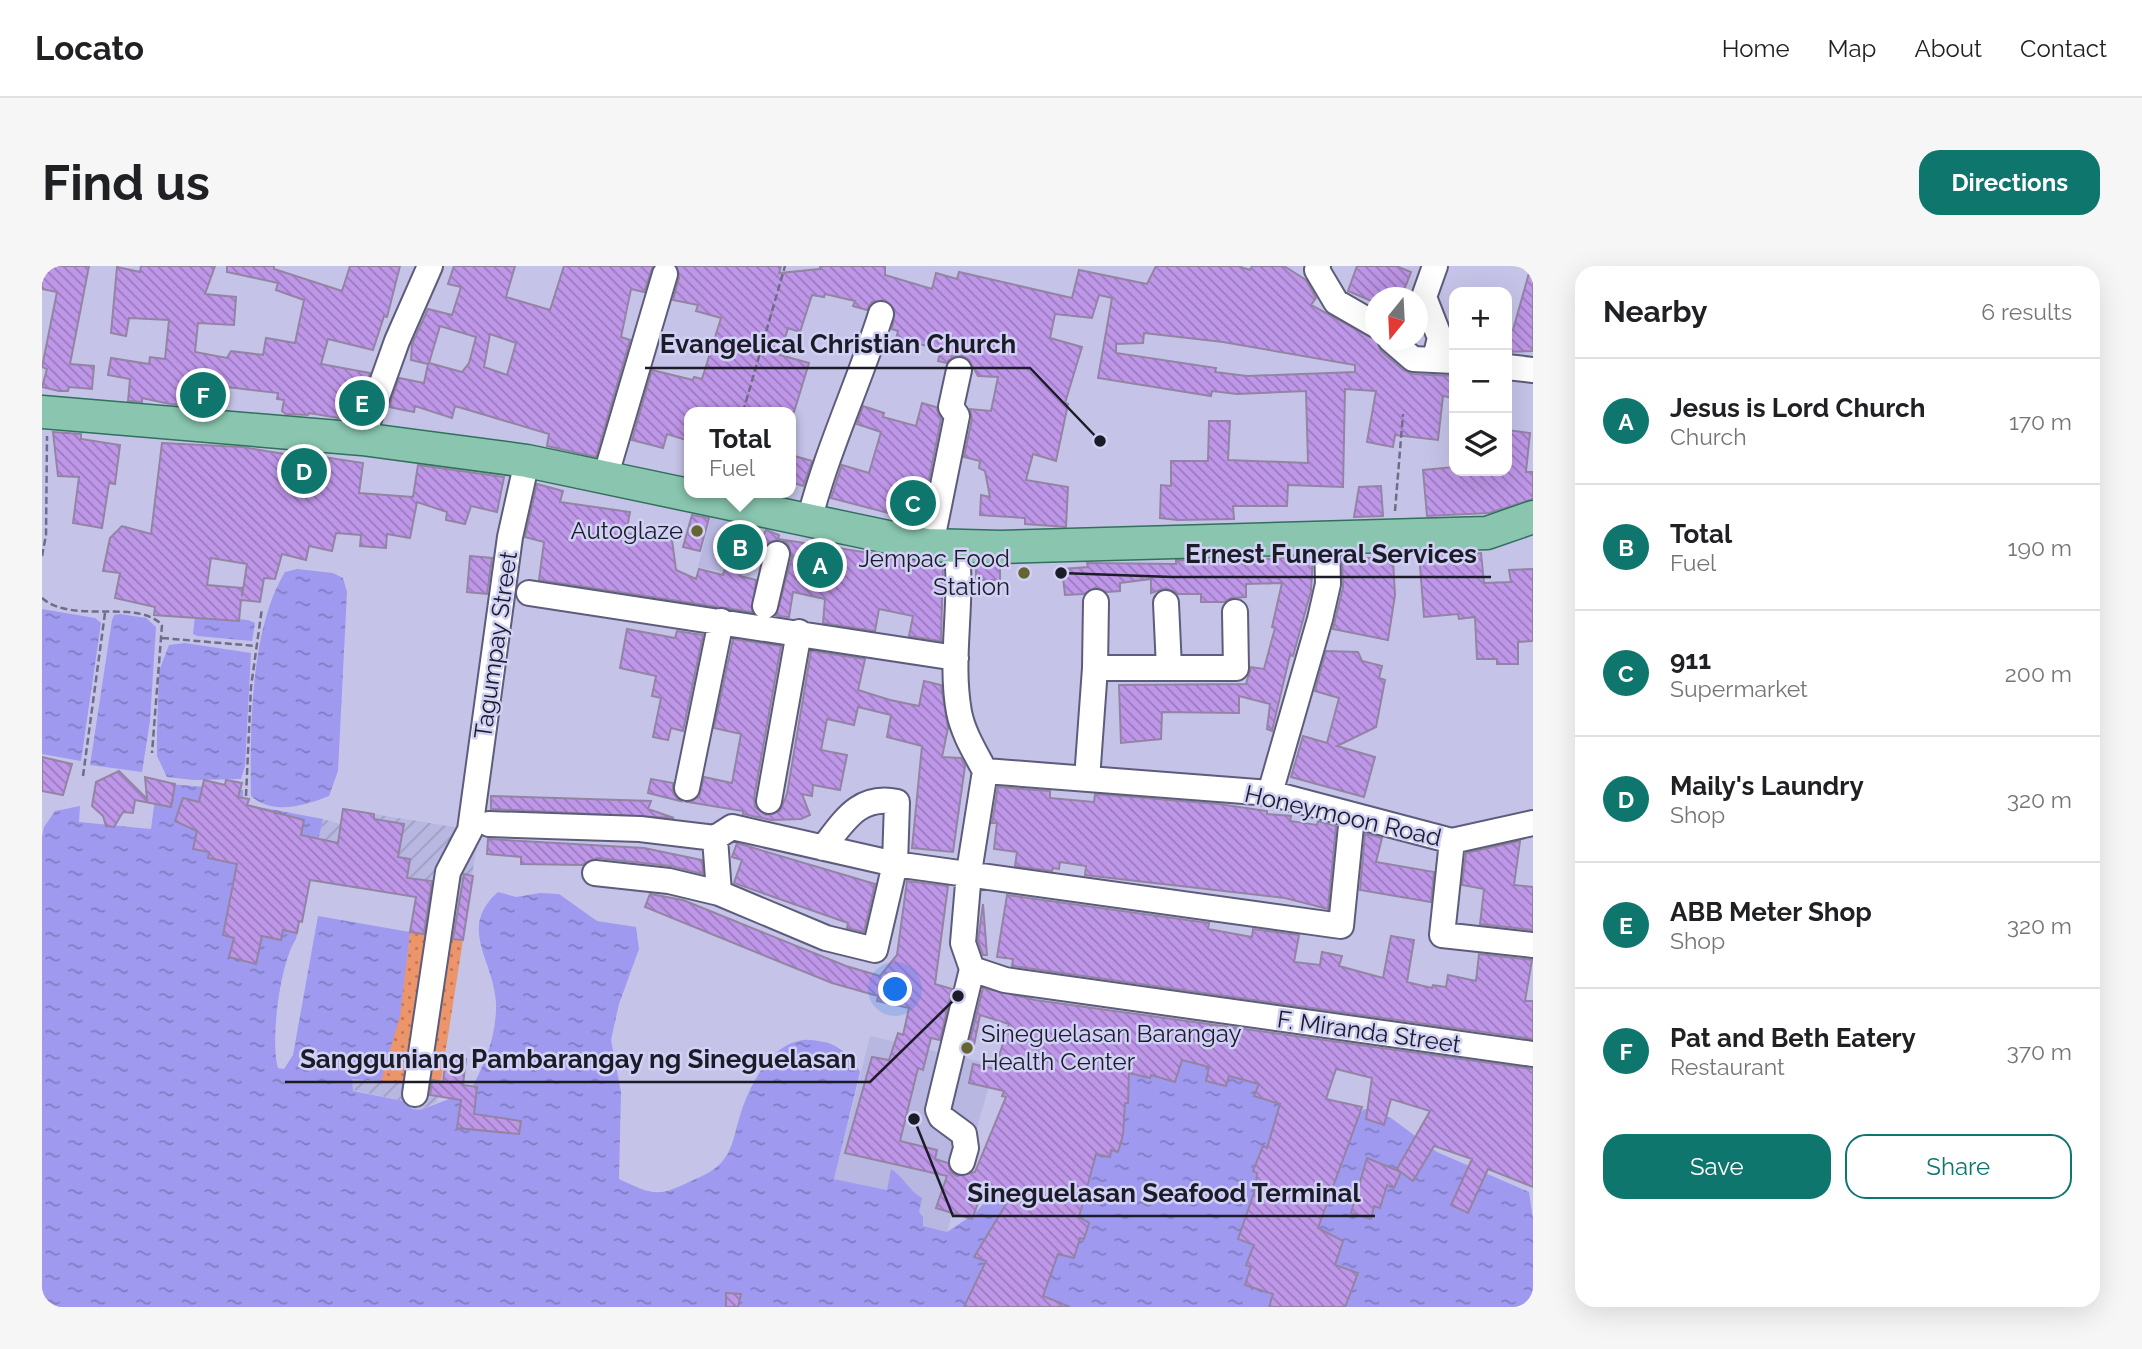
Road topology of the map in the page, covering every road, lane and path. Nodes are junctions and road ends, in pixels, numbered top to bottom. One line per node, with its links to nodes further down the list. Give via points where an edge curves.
1 (430, 266): 16 (street)
2 (785, 266): 13 (path)
3 (1435, 266): 9 (street, via 1424,297 1440,338)
4 (1315, 267): 7 (street, via 1336,302)
5 (665, 274): 18 (street)
6 (881, 314): 20 (street, via 831,448)
7 (1365, 319)
8 (1412, 350): 9 (street)
9 (1434, 360)
10 (1512, 368): 12 (street)
11 (959, 370): 23 (street, via 951,407 957,416)
12 (1533, 370)
13 (744, 407)
14 (1403, 414): 21 (path)
15 (44, 420): 16 (main road); 24 (path, via 46,536)
16 (362, 439): 17 (main road)
17 (527, 461): 18 (main road); 50 (street, Tagumpay Street, via 510,537)
18 (605, 478): 20 (main road)
19 (1533, 517): 21 (main road, via 1488,533)
20 (788, 533): 23 (main road); 29 (street)
21 (1392, 536): 22 (main road)
22 (1327, 538): 23 (main road); 45 (street, via 1328,584 1320,620)
23 (944, 545): 37 (street, via 961,579)
24 (42, 556)
25 (528, 593): 33 (street)
26 (42, 598): 32 (path, via 62,607)
27 (1096, 602): 38 (street)
28 (1166, 603): 39 (street)
29 (765, 606)
30 (262, 608): 36 (path)
31 (1235, 612): 39 (street, via 1236,668)
32 (105, 613): 35 (path, via 157,620); 42 (path)
33 (721, 621): 34 (street); 44 (street)
34 (799, 632): 37 (street); 47 (street)
35 (162, 638): 36 (path); 40 (path)
36 (256, 646): 46 (path)
37 (956, 658): 41 (street, via 959,712)
38 (1095, 668): 39 (street); 43 (street)
39 (1170, 668)
40 (152, 753)
41 (985, 771): 43 (street, Honeymoon Road); 55 (street)
42 (83, 776)
43 (1087, 779): 45 (street, Honeymoon Road)
44 (687, 788)
45 (1270, 793): 48 (street, Honeymoon Road)
46 (246, 796)
47 (769, 801)
48 (1352, 816): 52 (street, Honeymoon Road); 55 (street, via 1341,926)
49 (1533, 823): 52 (street, Honeymoon Road)
50 (480, 827): 51 (street, via 640,829); 61 (street, Tagumpay Street, via 448,872)
51 (715, 838): 53 (street, via 732,827); 57 (street)
52 (1452, 841): 58 (street, via 1442,935)
53 (823, 848): 54 (street); 54 (street, via 850,813 878,798 897,802)
54 (895, 864): 55 (street); 57 (street, via 875,950 826,938)
55 (969, 872): 59 (street, via 963,943)
56 (595, 873): 57 (street, via 669,881)
57 (719, 893)
58 (1533, 944)
59 (972, 969): 60 (street, F. Miranda Street, via 1005,980); 62 (street, via 938,1110 940,1117 964,1135)
60 (1533, 1054)
61 (415, 1094)
62 (962, 1162)

